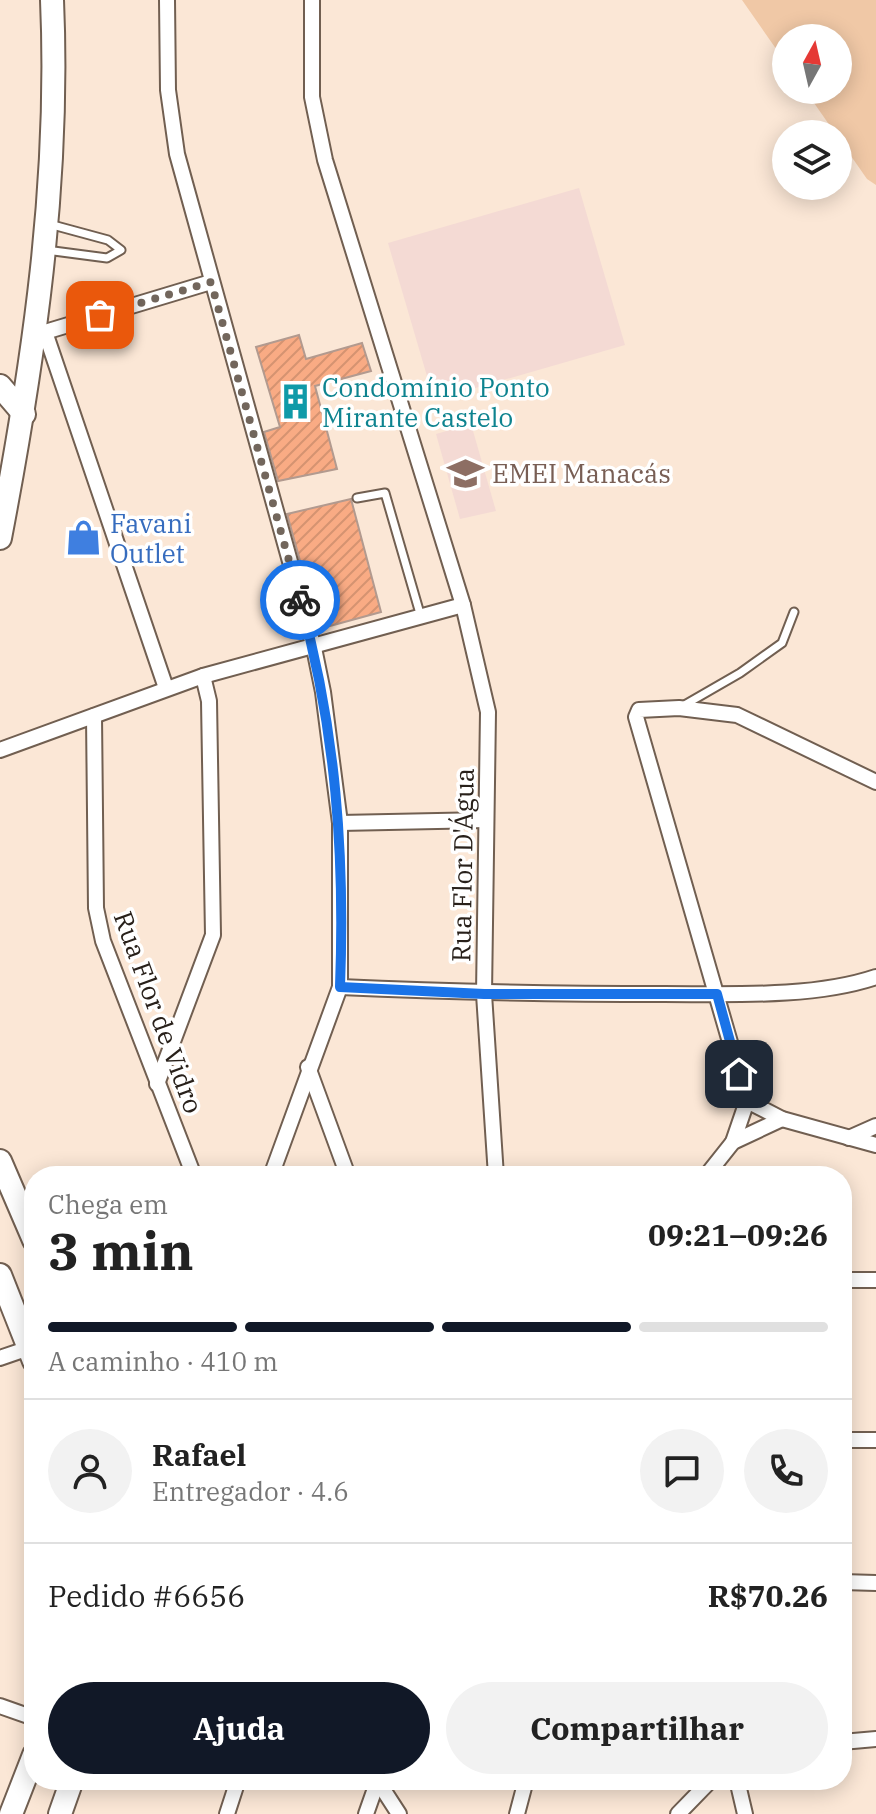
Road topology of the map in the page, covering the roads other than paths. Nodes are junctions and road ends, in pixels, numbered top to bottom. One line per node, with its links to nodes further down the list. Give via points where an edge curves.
1 (52, 0): 4 (main road, via 54,163)
2 (167, 0): 6 (street, via 168,90 177,154)
3 (312, 0): 12 (street, Rua Flor D'Água, via 312,97 325,160)
4 (47, 223): 5 (main road); 5 (lane, via 108,240 121,250 107,258)
5 (44, 250): 7 (main road)
6 (211, 282): 7 (street); 15 (street)
7 (40, 331): 9 (main road); 17 (street)
8 (0, 386): 9 (main road)
9 (24, 414): 11 (main road)
10 (357, 498): 14 (lane, via 385,493)
11 (0, 538)
12 (463, 605): 14 (street); 22 (street, Rua Flor D'Água, via 488,712)
13 (794, 612): 18 (lane, via 782,643)
14 (421, 617): 15 (street)
15 (314, 648): 16 (street); 23 (street)
16 (203, 676): 17 (street); 29 (street, via 209,701 213,935)
17 (166, 688): 19 (street)
18 (679, 708): 21 (street, via 757,722); 27 (street, via 644,708 636,717)
19 (94, 716): 20 (street); 29 (street, Rua Flor de Vidro, via 96,908 103,941)
20 (0, 750)
21 (876, 782)
22 (486, 820): 23 (street); 26 (street, Rua Flor D'Água)
23 (340, 823): 25 (street)
24 (876, 977): 27 (street, via 848,986)
25 (340, 987): 26 (street); 28 (street)
26 (484, 994): 27 (street); 40 (street, Rua Flor D'Água)
27 (717, 994): 30 (street)
28 (308, 1067): 38 (street); 39 (street)
29 (157, 1084): 37 (street, Rua Flor de Vidro)
30 (747, 1101): 31 (street); 34 (street)
31 (782, 1119): 33 (street); 34 (street)
32 (876, 1126): 33 (street)
33 (849, 1138): 35 (street)
34 (733, 1142): 41 (street)
35 (876, 1145)
36 (0, 1161): 42 (main road)
37 (190, 1166)
38 (274, 1166)
39 (344, 1166)
40 (495, 1166)
41 (714, 1166)
42 (24, 1217)
43 (0, 1275): 46 (main road)
44 (852, 1280): 45 (street)
45 (876, 1280)
46 (24, 1330)
47 (24, 1344): 48 (street)
48 (0, 1358)
49 (852, 1440): 50 (street)
50 (876, 1440)
51 (852, 1582): 52 (street)
52 (876, 1583)
53 (0, 1706): 54 (street)
54 (24, 1714)
55 (876, 1739): 56 (street)
56 (852, 1741)
57 (24, 1781): 65 (main road)
58 (68, 1790): 66 (main road)
59 (235, 1790): 67 (street)
60 (374, 1790): 68 (street)
61 (383, 1790): 69 (street)
62 (523, 1790): 70 (street)
63 (701, 1790): 71 (street)
64 (739, 1790): 72 (street)
65 (11, 1814)
66 (60, 1814)
67 (227, 1814)
68 (366, 1814)
69 (399, 1814)
70 (517, 1814)
71 (678, 1814)
72 (745, 1814)

